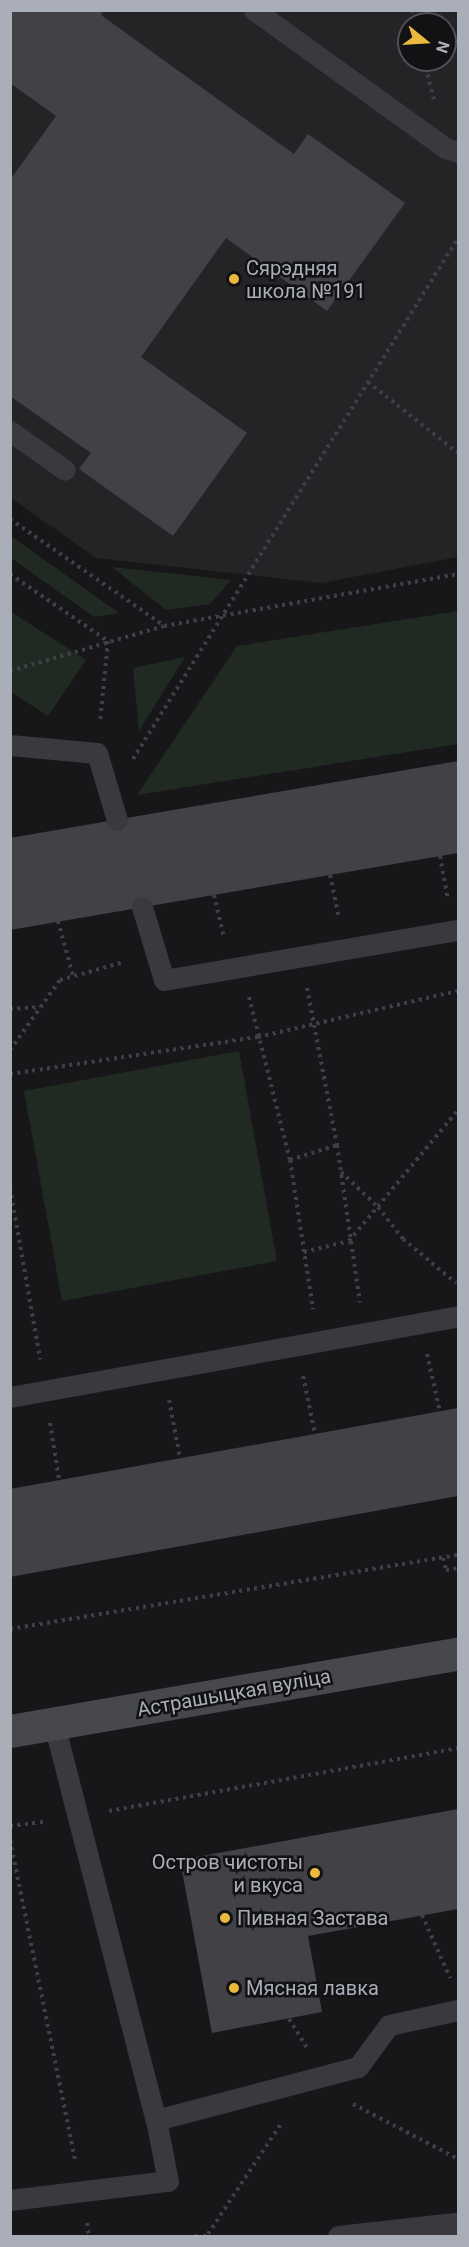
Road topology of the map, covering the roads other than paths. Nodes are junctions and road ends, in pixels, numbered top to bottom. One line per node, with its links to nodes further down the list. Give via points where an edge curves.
1 (254, 10): 2 (lane, via 445,148)
2 (459, 152)
3 (10, 431): 4 (lane)
4 (65, 470)
5 (10, 745): 6 (lane, via 97,753)
6 (117, 820)
7 (142, 907): 8 (lane, via 164,980)
8 (456, 930)
9 (459, 1316): 10 (lane)
10 (10, 1397)
11 (459, 1654): 12 (main road, Астрашыцкая вуліца)
12 (54, 1724): 13 (main road, Астрашыцкая вуліца); 15 (lane)
13 (10, 1731)
14 (459, 2010): 15 (lane, via 389,2025 358,2067)
15 (156, 2120): 16 (lane, via 168,2181)
16 (10, 2200)
17 (338, 2236): 18 (lane, via 454,2223)
18 (456, 2236)

